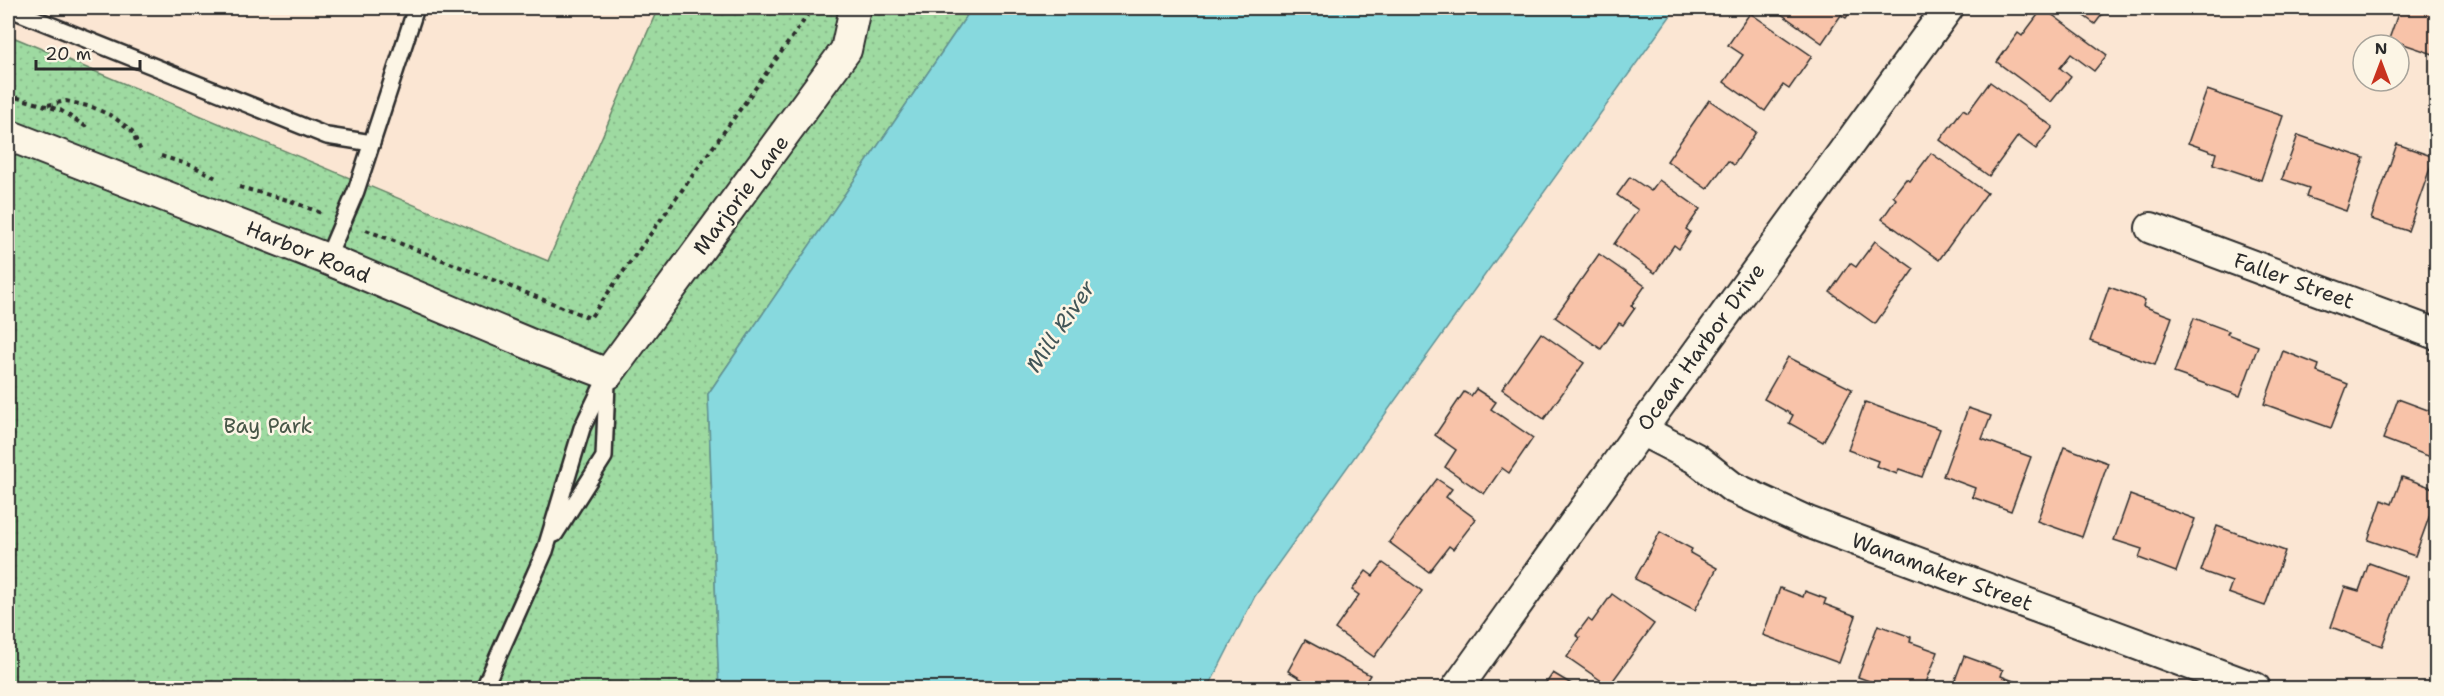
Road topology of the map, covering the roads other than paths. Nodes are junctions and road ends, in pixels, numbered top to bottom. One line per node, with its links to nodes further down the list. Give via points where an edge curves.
1 (8, 8): 6 (lane, via 327,136)
2 (416, 8): 6 (lane)
3 (855, 8): 10 (street, Marjorie Lane, via 846,50)
4 (1948, 8): 11 (street, Ocean Harbor Drive)
5 (8, 135): 8 (street, Harbor Road)
6 (372, 143): 8 (lane)
7 (2151, 228): 9 (street, Faller Street)
8 (327, 259): 10 (street, Harbor Road)
9 (2436, 334)
10 (608, 374): 12 (lane, Marjorie Lane, via 582,428); 12 (lane, Marjorie Lane, via 604,457)
11 (1641, 430): 14 (street, Ocean Harbor Drive); 15 (street, Wanamaker Street, via 1695,458 1732,487 1808,522)
12 (545, 550): 13 (lane, Marjorie Lane)
13 (484, 688)
14 (1457, 688)
15 (2255, 688)

